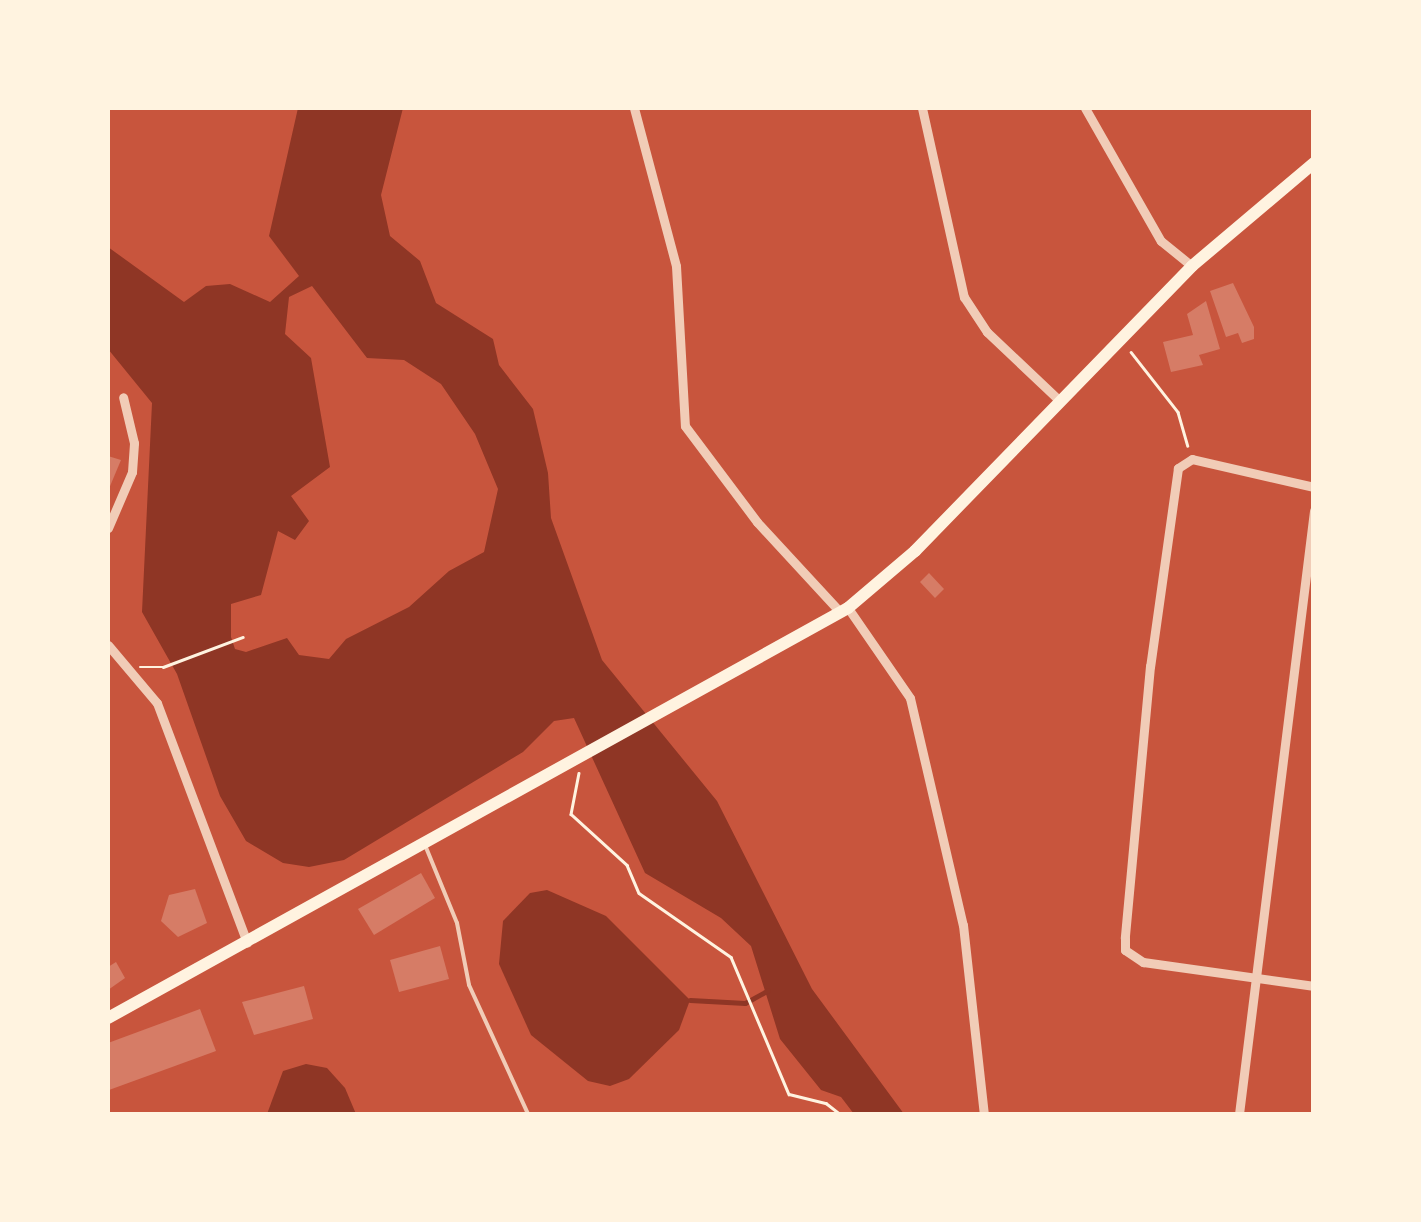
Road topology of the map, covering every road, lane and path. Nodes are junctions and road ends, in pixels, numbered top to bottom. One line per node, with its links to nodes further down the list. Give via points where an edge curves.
1 (634, 108): 13 (street, via 676,266 685,426 756,522)
2 (922, 108): 8 (street, via 964,297 988,332)
3 (1085, 108): 5 (street, via 1161,242)
4 (1314, 163): 5 (main road)
5 (1192, 266): 6 (main road)
6 (1119, 340): 8 (main road); 9 (path, via 1178,412)
7 (122, 397): 12 (street, via 134,443 132,472)
8 (1060, 400): 13 (main road, via 915,551)
9 (1192, 460): 10 (street); 20 (street, via 1172,481 1125,950 1143,962)
10 (1314, 487)
11 (1314, 512): 20 (street)
12 (108, 528)
13 (844, 610): 17 (main road); 25 (street, via 895,667 910,698 963,925)
14 (243, 636): 16 (path, via 164,667)
15 (108, 645): 16 (street)
16 (132, 666): 19 (street, via 157,703)
17 (582, 758): 18 (main road); 24 (path, via 571,814 627,864 638,893 731,957 789,1094 826,1102)
18 (425, 845): 19 (main road); 23 (lane, via 457,923 470,985)
19 (247, 942): 22 (main road)
20 (1258, 976): 21 (street); 26 (street)
21 (1314, 986)
22 (108, 1018)
23 (528, 1114)
24 (840, 1114)
25 (984, 1114)
26 (1240, 1114)

